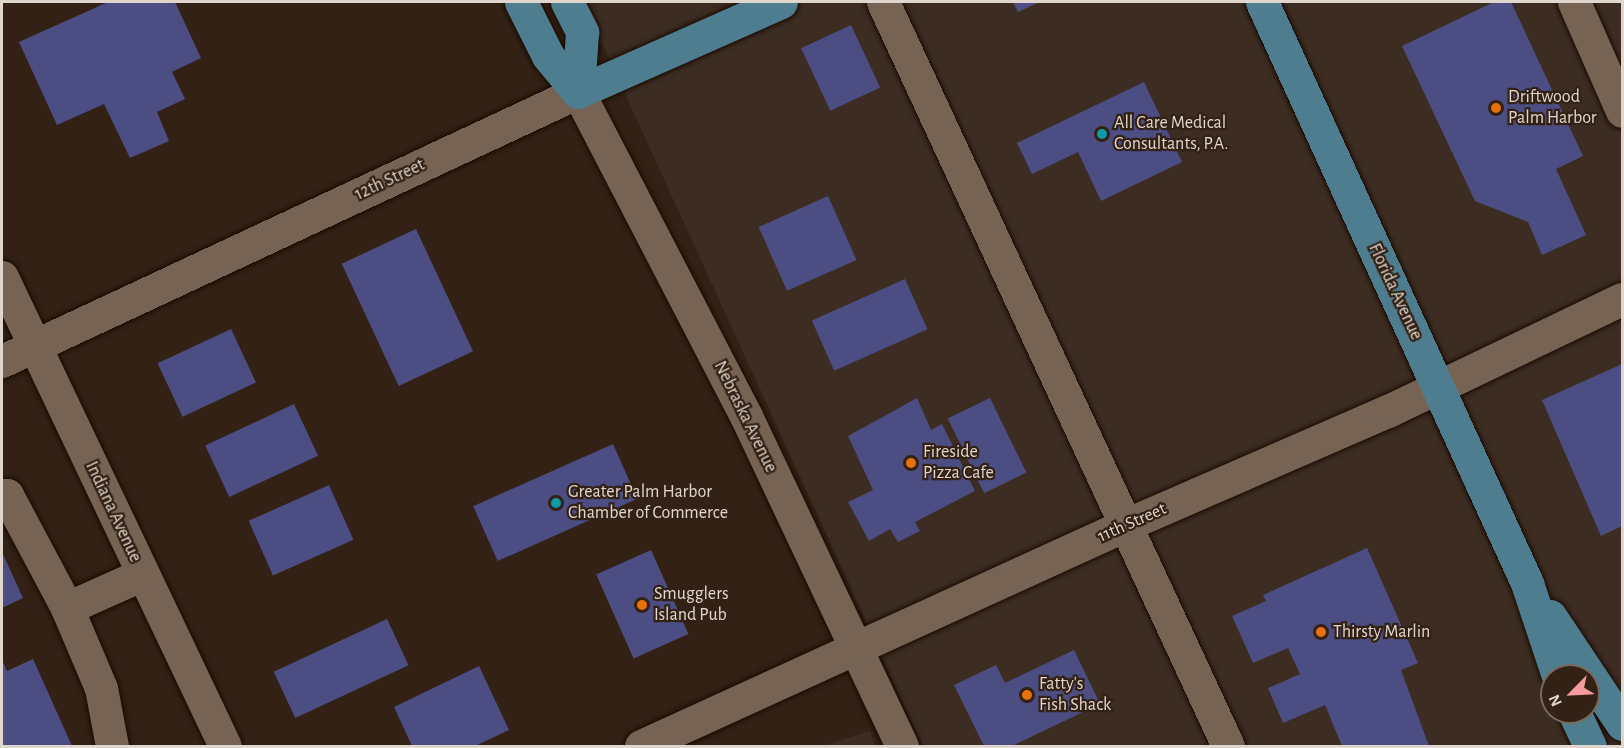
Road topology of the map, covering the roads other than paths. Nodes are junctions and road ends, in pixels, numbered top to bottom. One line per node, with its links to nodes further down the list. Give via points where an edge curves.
1 (521, 2): 7 (main road, Nebraska Avenue, via 548,56)
2 (567, 2): 7 (main road, via 582,32)
3 (781, 2): 7 (main road, 12th Street)
4 (883, 2): 15 (street)
5 (1262, 2): 13 (main road, Florida Avenue)
6 (1574, 2): 8 (street)
7 (578, 92): 11 (street, 12th Street); 19 (street, Nebraska Avenue, via 746,416)
8 (1623, 111)
9 (2, 278): 11 (street, Indiana Avenue)
10 (1623, 299): 13 (street, 11th Street)
11 (34, 346): 12 (street, 12th Street); 16 (street, Indiana Avenue)
12 (2, 361)
13 (1438, 387): 15 (street, 11th Street); 17 (main road, Florida Avenue)
14 (2, 495): 18 (street, via 7,495)
15 (1123, 526): 19 (street, 11th Street); 27 (street)
16 (143, 574): 18 (street); 24 (street, Indiana Avenue)
17 (1527, 583): 20 (main road, Florida Avenue); 21 (main road, Florida Avenue)
18 (67, 608): 23 (street, via 101,688)
19 (858, 650): 25 (street, 11th Street); 26 (street, Nebraska Avenue)
20 (1554, 664)
21 (1622, 721)
22 (1579, 724): 28 (main road)
23 (112, 747)
24 (225, 747)
25 (641, 747)
26 (902, 747)
27 (1228, 747)
28 (1590, 747)

